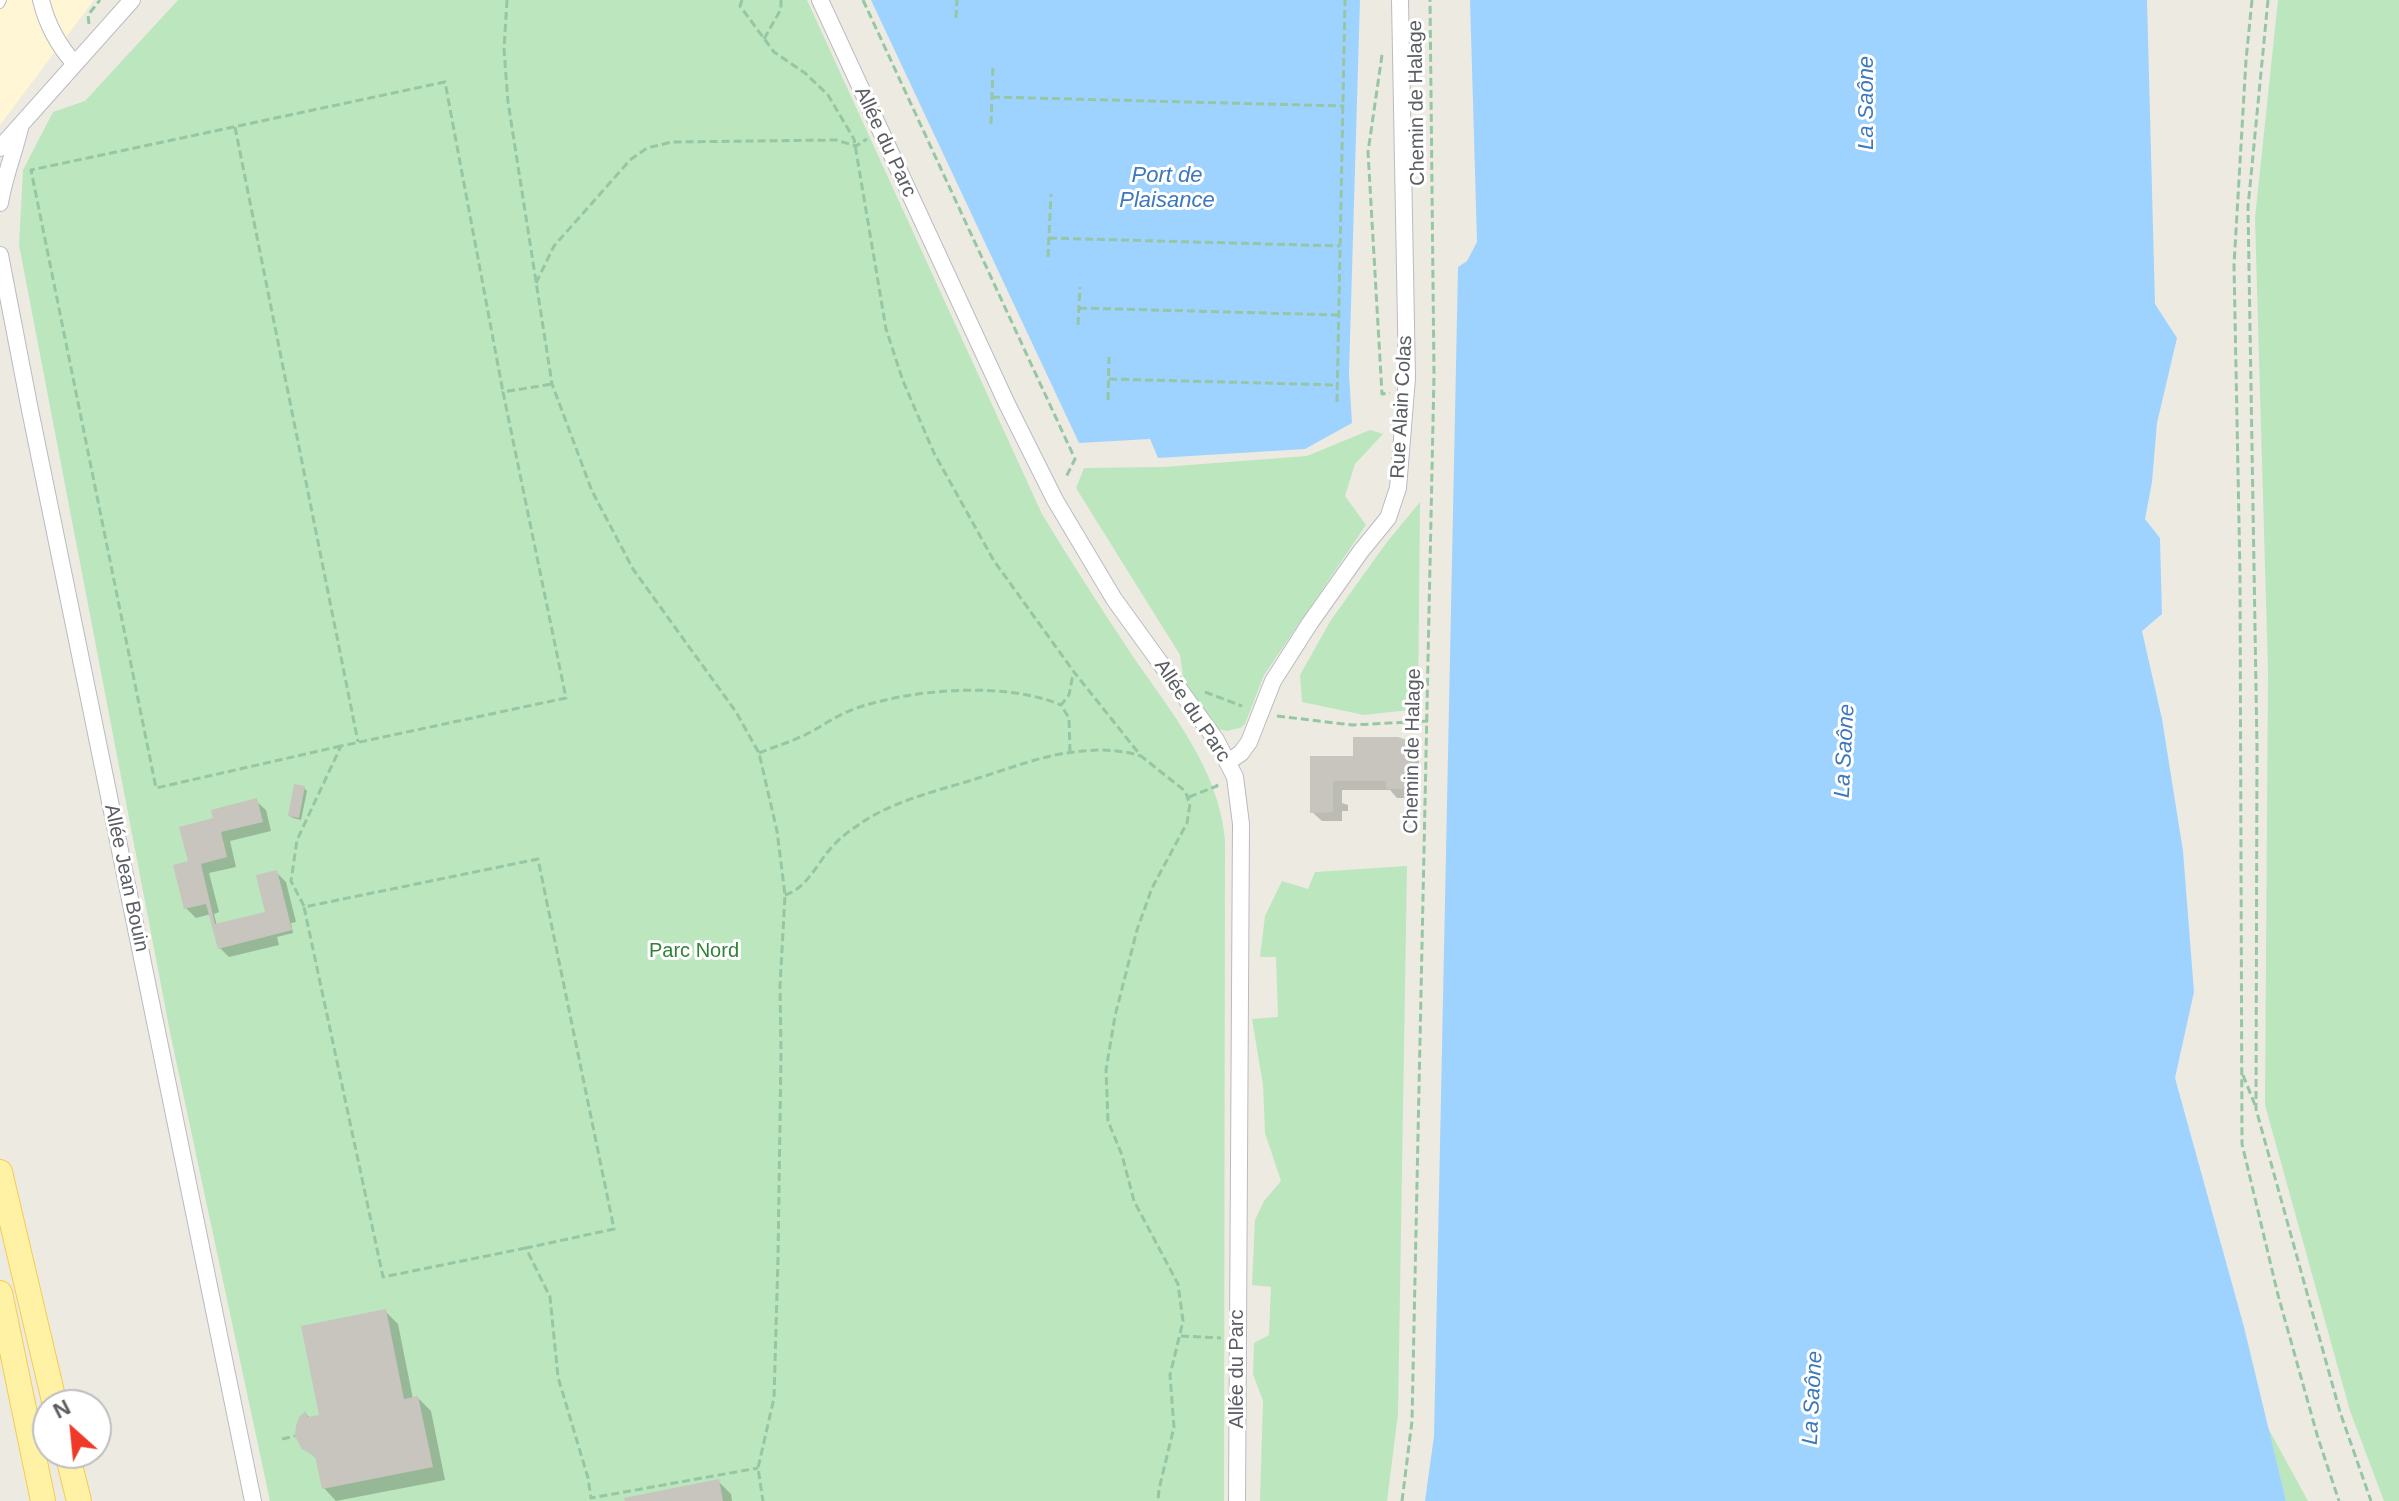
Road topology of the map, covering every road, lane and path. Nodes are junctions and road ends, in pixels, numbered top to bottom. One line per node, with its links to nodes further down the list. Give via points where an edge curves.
1 (41, 0): 17 (street, via 51,32)
2 (132, 0): 17 (street)
3 (507, 0): 33 (path, via 508,102)
4 (742, 0): 15 (path, via 740,6)
5 (781, 0): 15 (path)
6 (820, 0): 24 (street, Allée du Parc)
7 (863, 0): 46 (path, via 1075,459)
8 (957, 0): 14 (path)
9 (1345, 0): 20 (path)
10 (1400, 0): 43 (street, Rue Alain Colas)
11 (1430, 0): 51 (path, Chemin de Halage, via 1434,375)
12 (2252, 0): 62 (path, via 2234,265)
13 (2268, 0): 63 (path, via 2248,207 2257,747)
14 (956, 18)
15 (764, 39): 25 (path, via 828,95)
16 (1383, 45): 43 (path, via 1368,152 1382,394)
17 (74, 63): 22 (street)
18 (993, 66): 19 (path)
19 (992, 97): 20 (path); 21 (path)
20 (1344, 106): 30 (path)
21 (991, 124)
22 (20, 126): 26 (street); 28 (street)
23 (235, 127): 42 (path, via 445,82); 52 (path); 53 (path, via 31,170 156,788)
24 (879, 130): 25 (path); 46 (street, Allée du Parc)
25 (856, 146): 33 (path, via 836,140 701,141 647,148 630,160 554,246); 47 (path, via 886,329 903,381 934,453 994,561)
26 (0, 148)
27 (1051, 194): 29 (path)
28 (0, 203)
29 (1049, 238): 30 (path); 32 (path)
30 (1340, 246): 36 (path)
31 (0, 255): 77 (street, Allée Jean Bouin)
32 (1048, 257)
33 (536, 283): 40 (path)
34 (1080, 287): 35 (path)
35 (1079, 308): 36 (path); 37 (path)
36 (1339, 315): 41 (path)
37 (1078, 325)
38 (1109, 357): 39 (path)
39 (1109, 379): 41 (path); 44 (path)
40 (552, 384): 42 (path); 55 (path, via 592,491 633,569 736,712)
41 (1337, 385): 45 (path)
42 (503, 392): 52 (path, via 566,698)
43 (1406, 393): 50 (street, Rue Alain Colas, via 1398,488 1388,518 1310,623 1273,681)
44 (1108, 400)
45 (1337, 402)
46 (1055, 500): 48 (street, Allée du Parc, via 1114,599)
47 (1074, 672): 49 (path); 56 (path)
48 (1182, 695): 50 (path, via 1202,691); 57 (street, Allée du Parc)
49 (1061, 705): 54 (path, via 1069,718); 55 (path, via 1007,693 946,690 889,698 850,710)
50 (1260, 713): 51 (path, via 1352,725); 57 (street, Rue Alain Colas, via 1249,742)
51 (1428, 721): 81 (path, Chemin de Halage, via 1412,1421)
52 (358, 742): 53 (path)
53 (341, 746): 61 (path, via 297,840 291,881)
54 (1070, 752): 56 (path, via 1115,750); 60 (path, via 874,815 833,845 803,886)
55 (759, 753): 60 (path)
56 (1141, 756): 59 (path)
57 (1228, 762): 68 (street, Allée du Parc, via 1241,824)
58 (1214, 777): 59 (path, via 1217,786)
59 (1189, 797): 67 (path, via 1187,823 1152,888 1137,930 1106,1070 1108,1121 1134,1201 1178,1284 1183,1321)
60 (785, 895): 73 (path, via 774,1398)
61 (304, 907): 65 (path, via 383,1277); 65 (path, via 538,859 614,1229)
62 (2241, 1071): 63 (path); 82 (path, via 2242,1144 2278,1295)
63 (2256, 1109): 83 (path, via 2340,1412)
64 (0, 1172): 70 (main road)
65 (526, 1248): 73 (path, via 550,1297 558,1377 591,1498)
66 (0, 1293): 69 (main road)
67 (1179, 1336): 68 (path); 79 (path, via 1170,1375 1174,1427)
68 (1237, 1339): 80 (street, Allée du Parc)
69 (7, 1359): 75 (main road)
70 (51, 1389)
71 (295, 1436): 72 (path)
72 (282, 1439)
73 (758, 1468): 78 (path)
74 (71, 1469): 76 (main road)
75 (43, 1501)
76 (79, 1501)
77 (253, 1501)
78 (763, 1501)
79 (1158, 1501)
80 (1237, 1501)
81 (1402, 1501)
82 (2339, 1501)
83 (2371, 1501)

